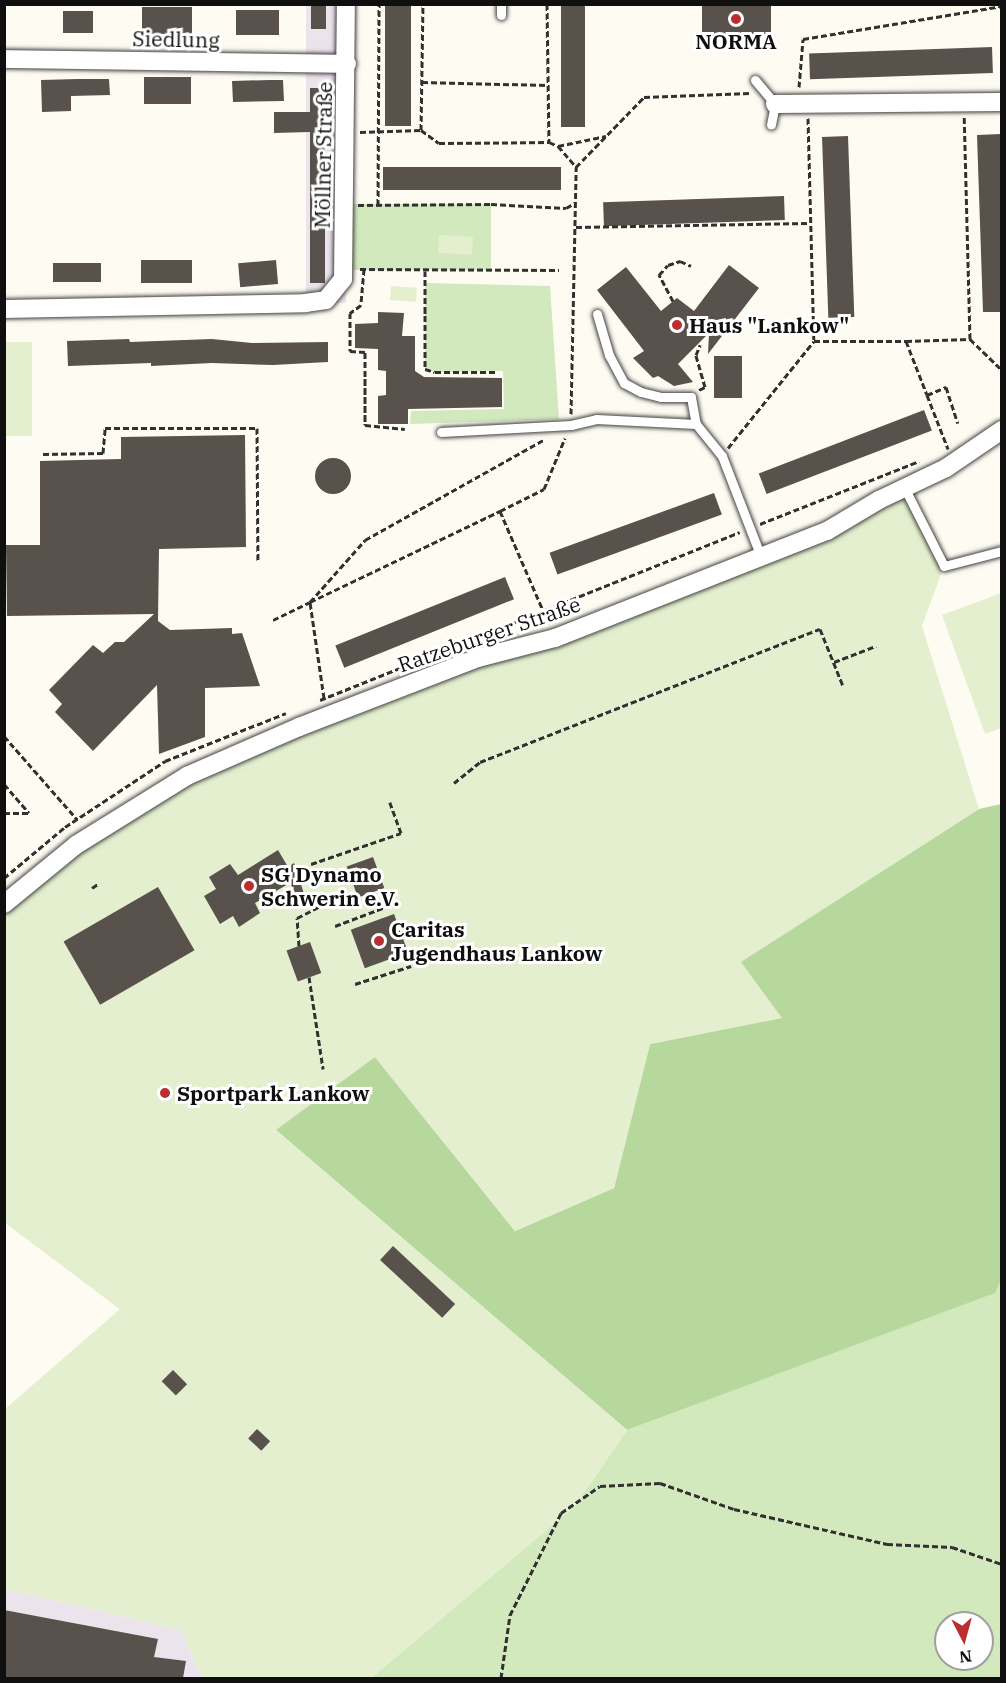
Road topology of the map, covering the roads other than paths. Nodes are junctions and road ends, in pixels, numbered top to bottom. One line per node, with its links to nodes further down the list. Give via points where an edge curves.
1 (346, 4): 5 (street, Möllner Straße)
2 (501, 4): 3 (lane)
3 (501, 15)
4 (4, 59): 5 (street, Siedlung)
5 (347, 64): 10 (street, Möllner Straße, via 343,279 326,300)
6 (755, 80): 7 (lane)
7 (771, 98): 8 (street, via 802,104); 9 (lane)
8 (1002, 102)
9 (771, 125)
10 (4, 309)
11 (597, 314): 12 (lane, via 609,355 624,383 640,392 691,397)
12 (696, 424): 14 (lane, via 596,419); 17 (lane, via 722,456)
13 (1002, 430): 15 (street, Ratzeburger Straße, via 946,468)
14 (441, 432)
15 (905, 489): 16 (lane, via 944,566); 17 (street, Ratzeburger Straße, via 827,531)
16 (1002, 551)
17 (761, 557): 18 (street, Ratzeburger Straße, via 555,638 478,658 299,727 187,776 76,845)
18 (4, 904)

